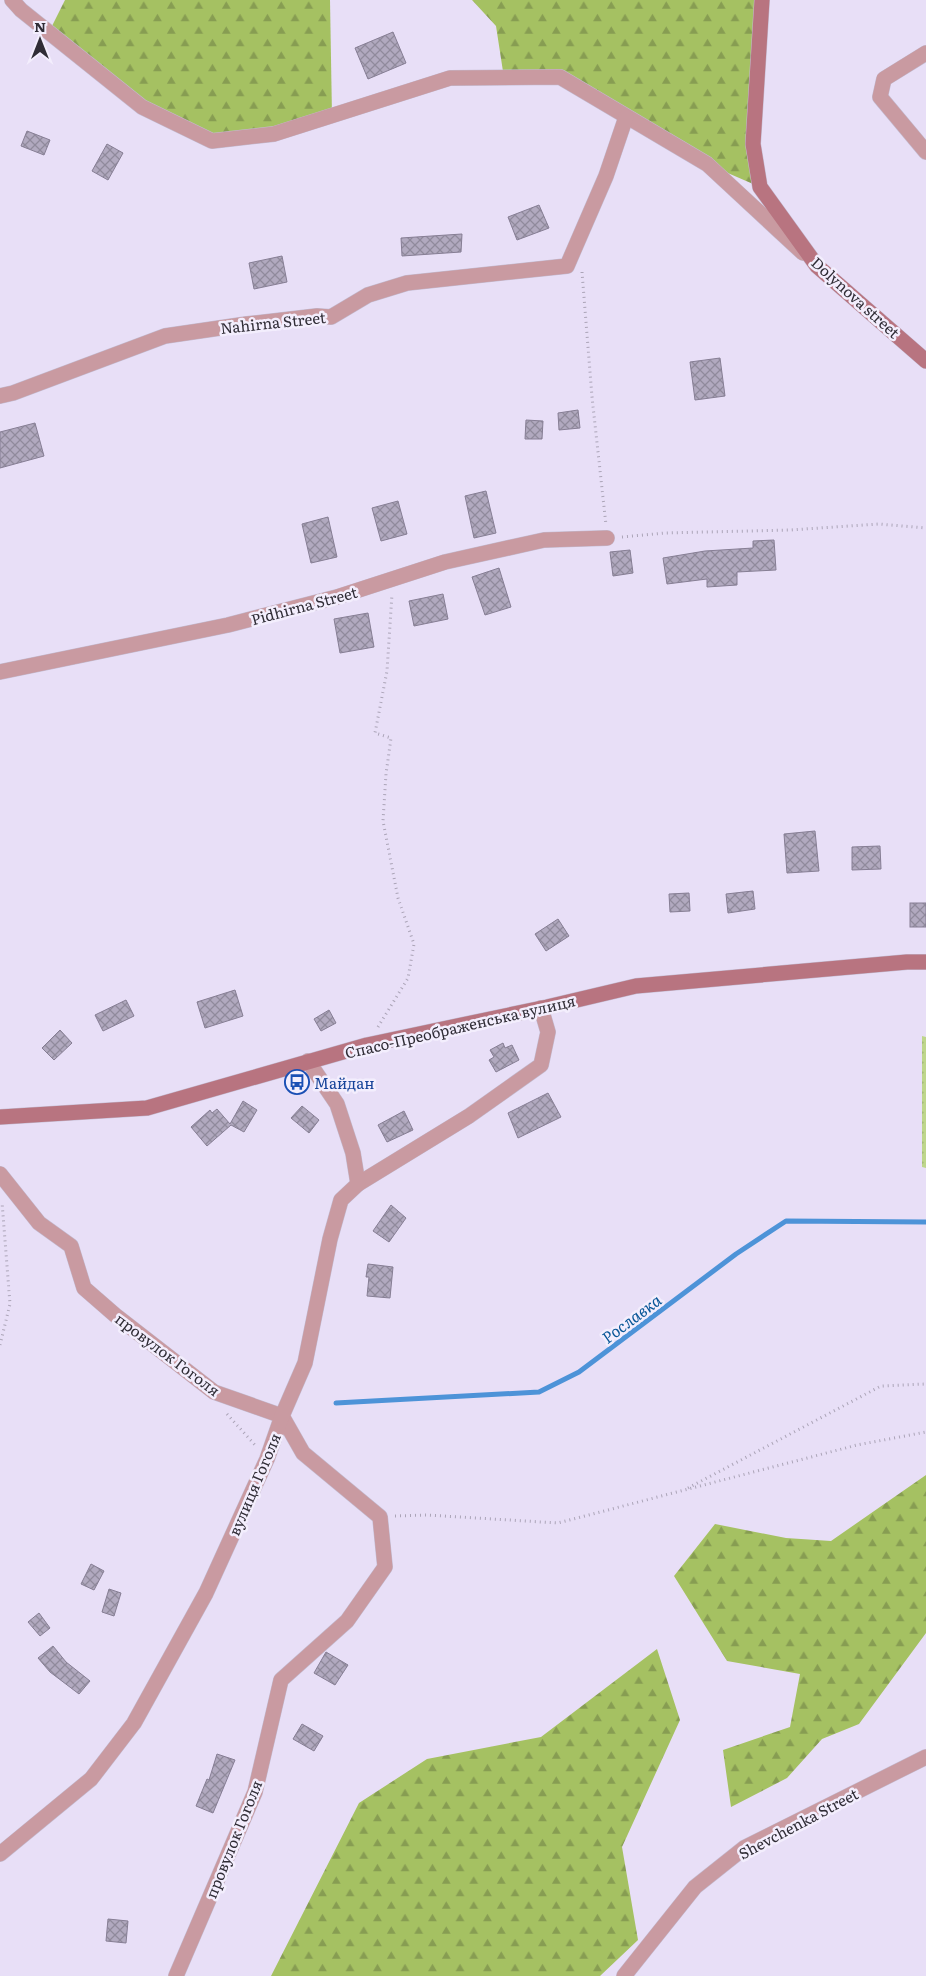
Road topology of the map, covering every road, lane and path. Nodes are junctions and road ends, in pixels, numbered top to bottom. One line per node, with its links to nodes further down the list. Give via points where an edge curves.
1 (12, 0): 4 (street, via 142,107 212,141 274,134 450,78 560,77)
2 (762, 0): 7 (street, Dolynova street, via 753,144 760,187)
3 (926, 53): 5 (street, via 884,78 880,97)
4 (626, 116): 6 (street, via 606,176); 7 (street, via 707,164)
5 (926, 152)
6 (566, 266): 9 (street, Nahirna Street, via 407,283 368,295 331,318 317,316 165,336); 11 (path, via 582,271)
7 (817, 266): 8 (street, Dolynova street)
8 (926, 361)
9 (0, 396)
10 (926, 528): 11 (path, via 879,524)
11 (608, 538): 12 (street, Pidhirna Street, via 544,540 445,562)
12 (393, 579): 13 (street, Pidhirna Street, via 228,625); 16 (path, via 388,671 375,733 391,738 383,821 398,898 414,944 408,978)
13 (0, 672)
14 (926, 962): 15 (street, Спасо-Преображенська вулиця, via 636,986)
15 (540, 1008): 16 (street, Спасо-Преображенська вулиця); 20 (street, вулиця Гоголя, via 548,1032 541,1065 469,1116)
16 (367, 1044): 17 (street, Спасо-Преображенська вулиця)
17 (308, 1061): 18 (street, Спасо-Преображенська вулиця, via 147,1108); 20 (street, via 337,1104 353,1153)
18 (0, 1117)
19 (0, 1174): 25 (street, провулок Гоголя, via 40,1223 71,1246 84,1288 115,1315 214,1392)
20 (358, 1184): 25 (street, вулиця Гоголя, via 342,1200 330,1239 305,1363)
21 (2, 1196): 22 (path, via 10,1304)
22 (0, 1344)
23 (926, 1384): 28 (path, via 882,1386)
24 (224, 1410): 27 (path)
25 (282, 1416): 27 (street, вулиця Гоголя); 29 (street, via 303,1453)
26 (926, 1432): 28 (path, via 858,1445)
27 (267, 1458): 31 (street, вулиця Гоголя, via 206,1593 134,1723 92,1779)
28 (683, 1491): 29 (path, via 558,1523 427,1515)
29 (380, 1517): 32 (street, провулок Гоголя, via 385,1568 347,1621 281,1680 255,1792)
30 (926, 1757): 33 (street, Shevchenka Street, via 744,1848 695,1888)
31 (0, 1854)
32 (176, 1976)
33 (624, 1976)

